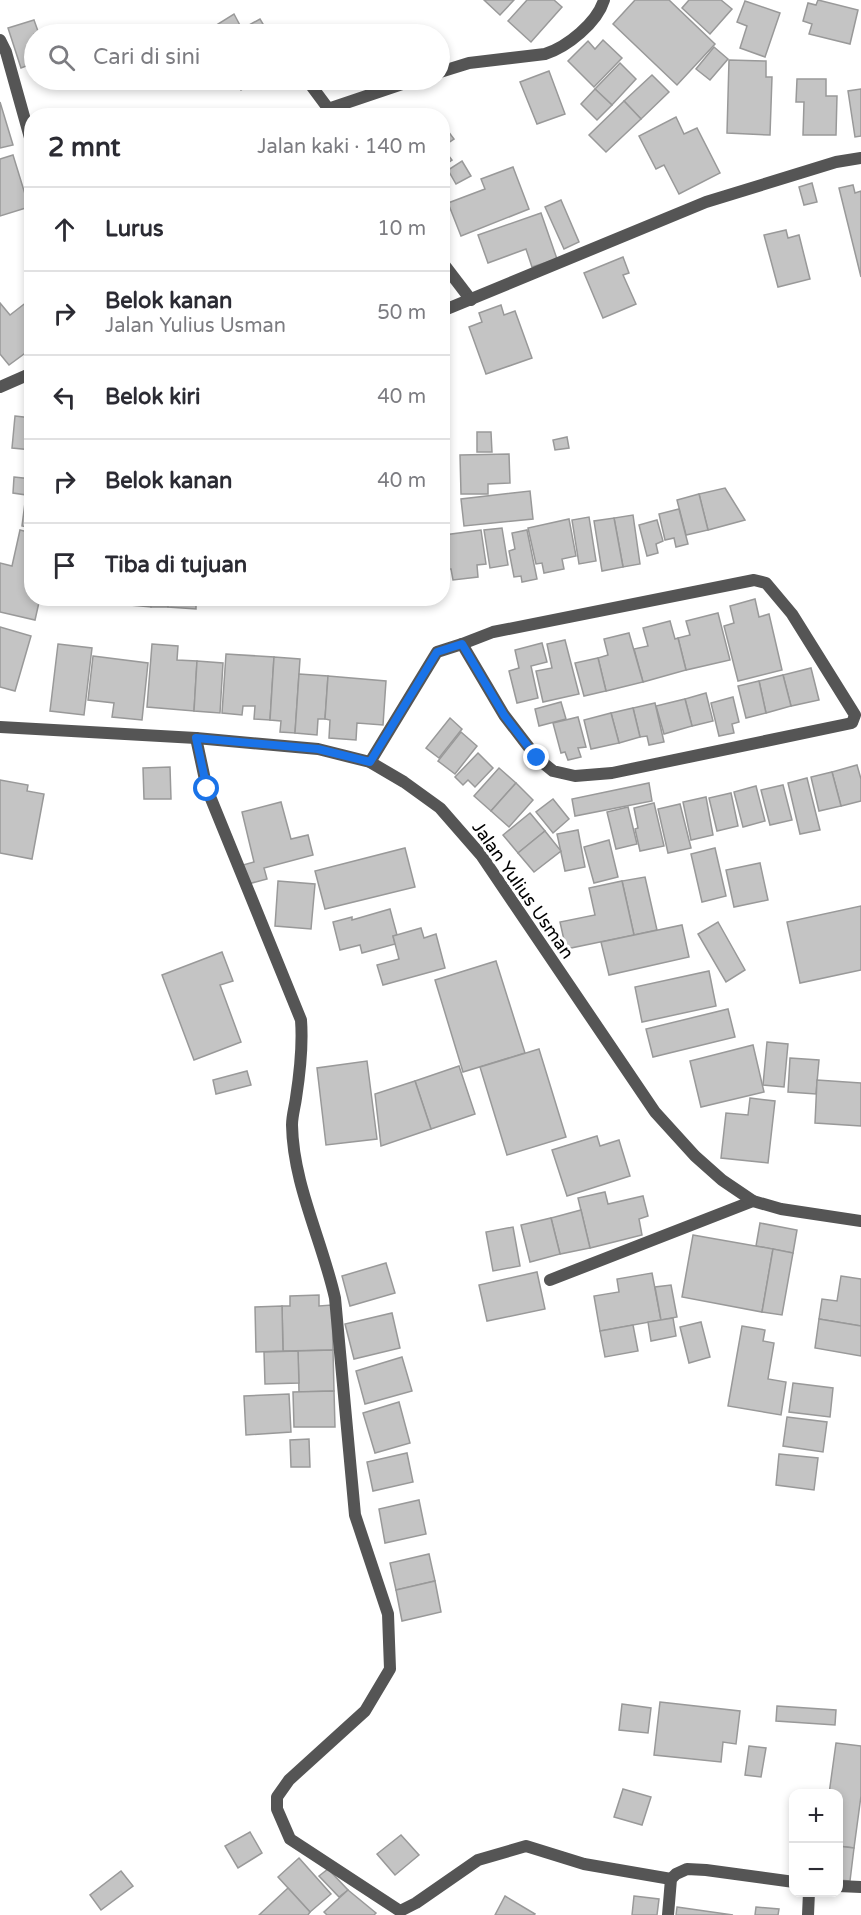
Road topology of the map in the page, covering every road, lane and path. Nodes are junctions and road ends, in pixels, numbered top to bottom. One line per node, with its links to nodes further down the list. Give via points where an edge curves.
1 (604, 0): 3 (street, via 577,36 555,51)
2 (0, 40): 8 (street)
3 (450, 69)
4 (314, 90): 6 (street)
5 (388, 90): 7 (street)
6 (328, 108)
7 (341, 108)
8 (24, 116)
9 (861, 158): 11 (street, via 706,202)
10 (450, 272): 11 (street)
11 (471, 300): 12 (street)
12 (450, 308)
13 (24, 376): 14 (street)
14 (0, 387)
15 (462, 644): 15 (street, via 493,632 754,580 766,583 792,614 855,714 852,723 612,773 574,776 553,771 537,758 504,715); 18 (street, via 437,652)
16 (0, 727): 17 (street, Jalan Yulius Usman)
17 (196, 738): 18 (street, Jalan Yulius Usman, via 318,749); 27 (street, via 207,789 301,1020 292,1123 296,1156 335,1298 355,1515 388,1614 390,1669 364,1711 289,1780 277,1797 277,1809 290,1839)
18 (370, 762): 19 (street, Jalan Yulius Usman, via 440,808 481,855 656,1112 694,1156)
19 (753, 1201): 20 (street, Jalan Yulius Usman); 21 (street)
20 (861, 1221)
21 (550, 1280)
22 (671, 1880): 23 (street, via 687,1869); 27 (street, via 584,1864 526,1846 478,1860); 28 (street)
23 (789, 1881)
24 (843, 1886): 25 (street)
25 (861, 1887)
26 (809, 1897): 29 (street)
27 (397, 1913)
28 (668, 1915)
29 (808, 1915)

